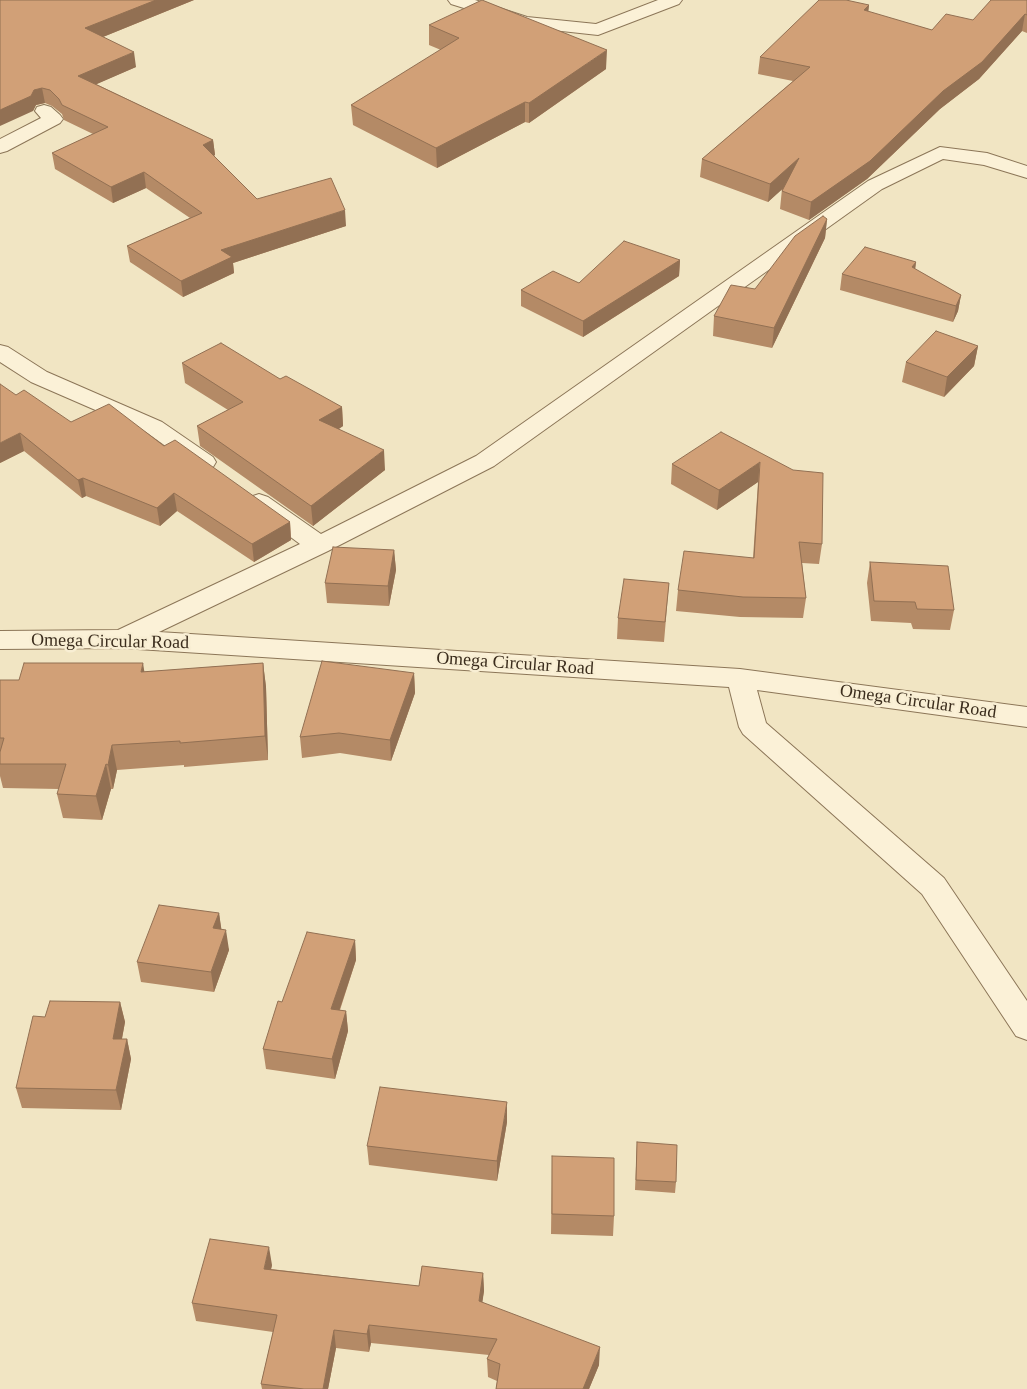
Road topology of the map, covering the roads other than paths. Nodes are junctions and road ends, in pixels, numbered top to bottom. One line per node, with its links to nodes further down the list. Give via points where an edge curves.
1 (457, 0): 2 (street, via 525,22 598,30)
2 (673, 0)
3 (44, 111): 4 (street, via 53,119)
4 (0, 147)
5 (1027, 172): 7 (street, via 987,159 940,153 875,185 485,461)
6 (0, 352): 7 (street, via 39,377 154,427)
7 (319, 545): 8 (street)
8 (122, 639): 9 (street, Omega Circular Road); 10 (street, Omega Circular Road)
9 (0, 640)
10 (740, 678): 11 (street, Omega Circular Road); 12 (street, via 753,727 933,886)
11 (1027, 718)
12 (1027, 1026)

